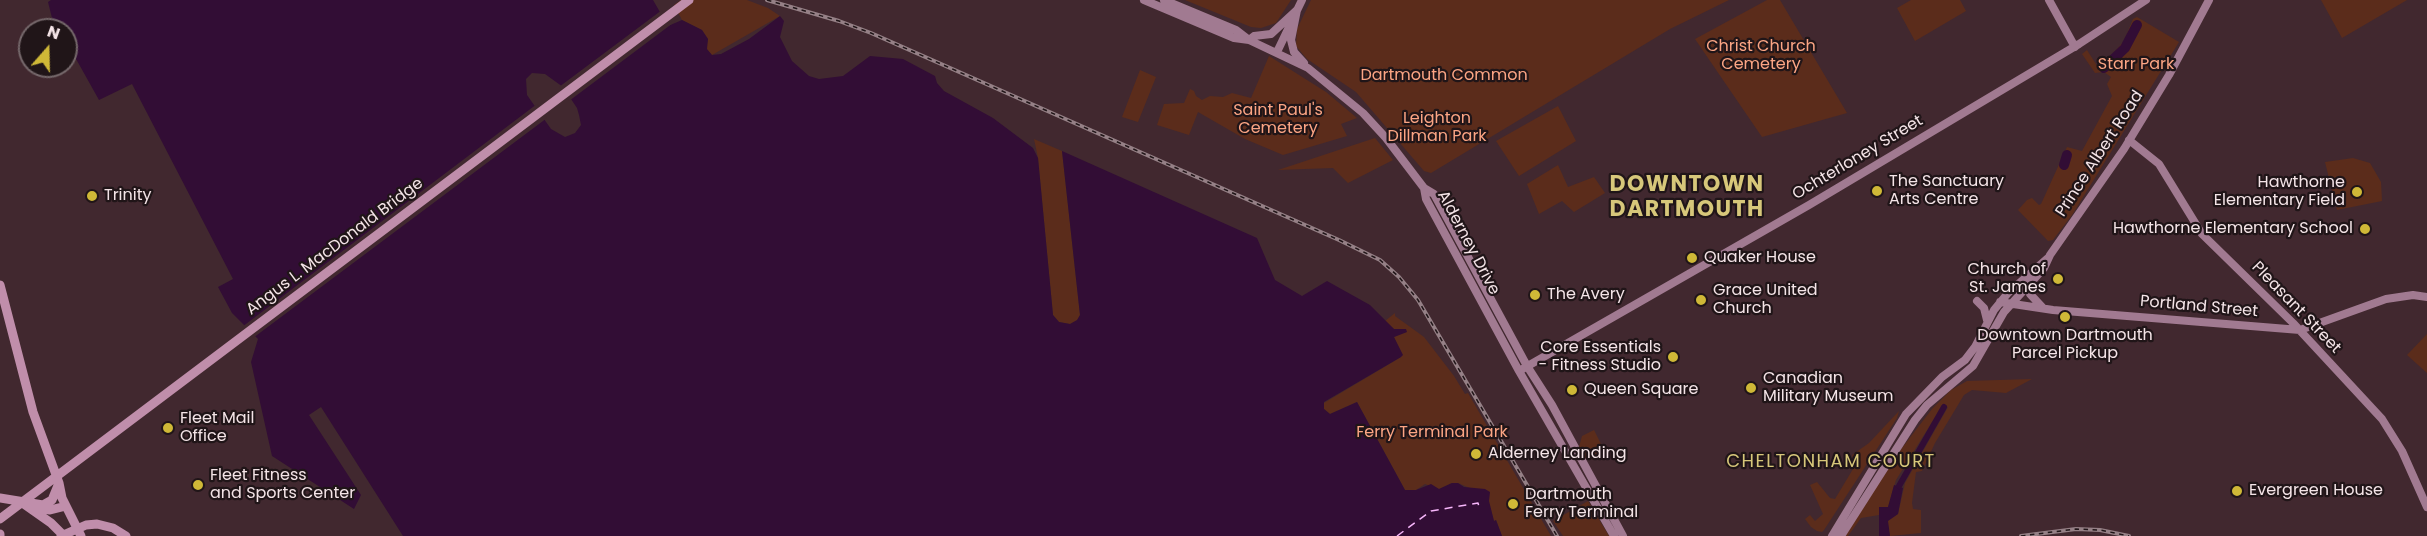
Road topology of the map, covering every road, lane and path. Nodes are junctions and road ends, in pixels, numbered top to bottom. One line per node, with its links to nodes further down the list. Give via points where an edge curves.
1 (689, 0): 30 (main road, Angus L. MacDonald Bridge)
2 (1144, 0): 9 (main road, via 1234,38)
3 (1164, 0): 9 (main road, via 1236,30)
4 (1302, 0): 8 (main road)
5 (2049, 0): 10 (main road)
6 (2146, 0): 10 (main road, Ochterloney Street)
7 (2209, 0): 13 (main road, Prince Albert Road)
8 (1298, 10): 9 (main road, via 1270,34); 11 (main road); 12 (main road, via 1293,47)
9 (1249, 40): 11 (main road)
10 (2075, 47): 24 (main road, Ochterloney Street)
11 (1277, 52): 12 (main road)
12 (1308, 68): 24 (main road, Alderney Drive, via 1363,112 1407,163)
13 (2129, 140): 14 (main road, Prince Albert Road); 23 (main road, Pleasant Street, via 2159,164 2202,234)
14 (2048, 258): 15 (main road, Prince Albert Road); 19 (main road, Prince Albert Road)
15 (2031, 284): 20 (main road, Prince Albert Road); 21 (main road, via 2030,294)
16 (0, 285): 25 (main road, via 33,412)
17 (2427, 297): 23 (main road, Portland Street, via 2386,299)
18 (1977, 301): 22 (main road)
19 (2000, 302): 20 (main road, Portland Street); 22 (main road)
20 (2012, 304): 21 (main road, Portland Street); 38 (main road, via 1998,320 1973,366 1915,420)
21 (2044, 309): 23 (main road, Portland Street)
22 (1987, 320): 37 (main road, via 1965,360 1906,414)
23 (2300, 330): 29 (main road, Pleasant Street, via 2382,419 2402,451)
24 (1523, 369): 35 (main road, Alderney Drive); 36 (main road, Alderney Drive, via 1552,405)
25 (59, 483): 27 (main road, via 48,503); 28 (main road)
26 (0, 498): 27 (main road)
27 (19, 501): 28 (main road, via 50,510); 32 (main road, via 51,523)
28 (66, 506): 33 (main road)
29 (2427, 507)
30 (4, 515): 31 (main road)
31 (0, 527)
32 (62, 536): 34 (main road, via 86,525 97,525)
33 (81, 536)
34 (126, 536)
35 (1614, 536)
36 (1623, 536)
37 (1832, 536)
38 (1841, 536)

